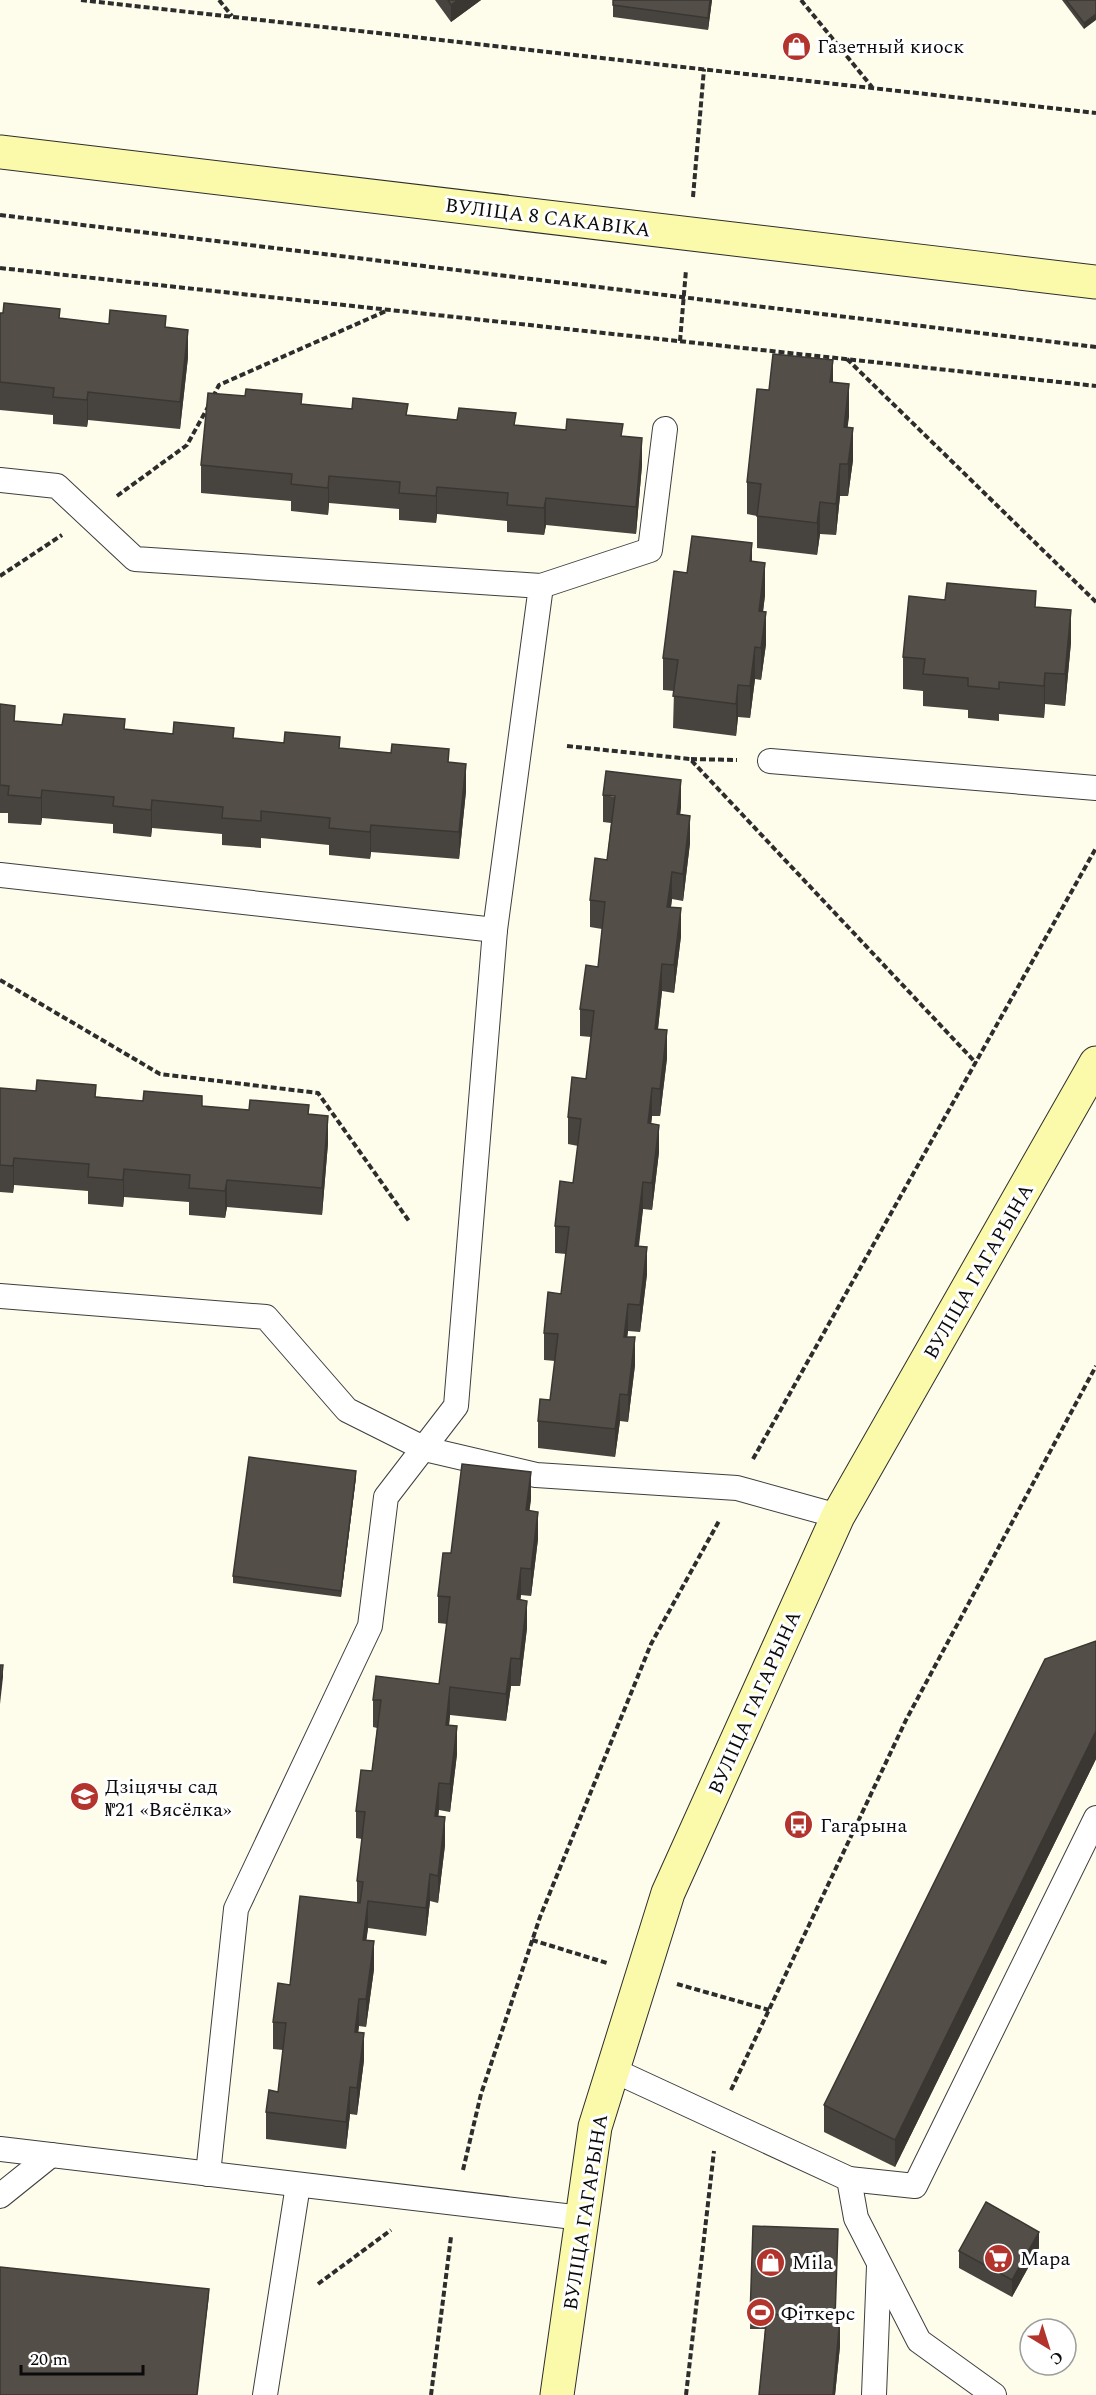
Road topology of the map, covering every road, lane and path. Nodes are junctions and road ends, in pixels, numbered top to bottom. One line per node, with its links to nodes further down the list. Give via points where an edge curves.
1 (81, 0): 4 (path)
2 (219, 0): 4 (path)
3 (801, 0): 5 (path)
4 (233, 17): 5 (path)
5 (872, 88): 6 (path)
6 (1096, 113)
7 (0, 152): 10 (main road, ВУЛІЦА 8 САКАВІКА)
8 (0, 215): 12 (path)
9 (0, 268): 11 (path)
10 (1096, 282)
11 (388, 310): 13 (path); 17 (path, via 219,385 187,445)
12 (1096, 346)
13 (847, 359): 14 (path); 20 (path)
14 (1096, 386)
15 (665, 429): 19 (lane, via 650,550)
16 (0, 480): 17 (lane, via 57,486)
17 (89, 516): 18 (path); 19 (lane, via 135,559)
18 (0, 576)
19 (541, 586): 27 (lane)
20 (1096, 602)
21 (567, 746): 22 (path)
22 (690, 759): 23 (path); 29 (path)
23 (770, 761): 24 (lane)
24 (1096, 788)
25 (1096, 848): 29 (path)
26 (0, 875): 27 (lane)
27 (495, 930): 34 (lane, via 456,1406)
28 (0, 980): 31 (path, via 160,1074 318,1093)
29 (976, 1063): 35 (path)
30 (1096, 1063): 36 (main road, ВУЛІЦА ГАГАРЫНА)
31 (409, 1221)
32 (0, 1296): 34 (lane, via 266,1317 347,1410)
33 (1096, 1366): 39 (path, via 906,1720)
34 (425, 1449): 35 (lane, via 536,1475); 42 (lane, via 386,1497 370,1626 236,1910)
35 (737, 1488): 36 (lane); 46 (path, via 651,1644 540,1917 481,2094)
36 (838, 1516): 38 (main road, ВУЛІЦА ГАГАРЫНА, via 668,1893)
37 (1096, 1818): 43 (lane, via 915,2186)
38 (613, 2070): 39 (lane); 47 (main road, ВУЛІЦА ГАГАРЫНА, via 595,2127)
39 (718, 2116): 43 (lane); 54 (path)
40 (0, 2149): 41 (lane)
41 (51, 2155): 42 (lane); 45 (lane)
42 (208, 2174): 44 (lane)
43 (849, 2179): 49 (lane, via 856,2218)
44 (297, 2185): 46 (lane); 50 (lane)
45 (0, 2196)
46 (456, 2204): 47 (lane); 52 (path)
47 (582, 2218): 53 (main road, ВУЛІЦА ГАГАРЫНА)
48 (401, 2223): 50 (path)
49 (879, 2263): 55 (lane); 56 (lane, via 919,2341)
50 (278, 2313): 51 (lane)
51 (265, 2395)
52 (431, 2395)
53 (557, 2395)
54 (686, 2395)
55 (874, 2395)
56 (994, 2395)

